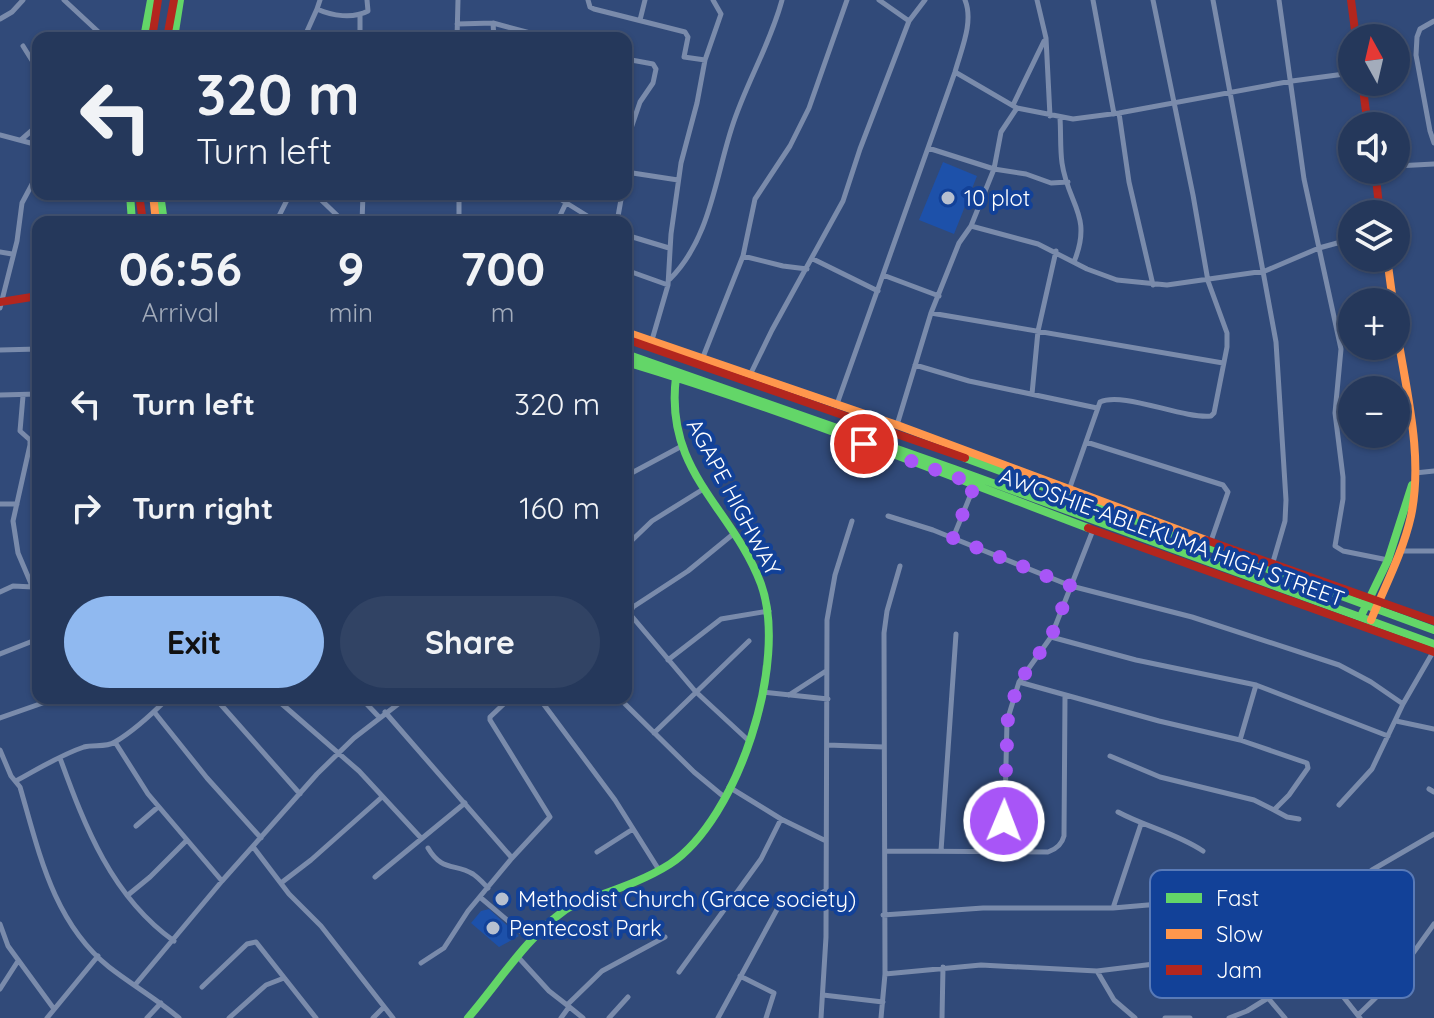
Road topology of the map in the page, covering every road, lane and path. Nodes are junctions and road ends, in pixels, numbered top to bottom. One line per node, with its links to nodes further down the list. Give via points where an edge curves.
1 (23, 0): 26 (street)
2 (64, 0): 33 (street)
3 (151, 0): 34 (street)
4 (158, 0): 35 (street)
5 (174, 0): 36 (street)
6 (180, 0): 37 (street)
7 (320, 0): 24 (street)
8 (367, 0): 25 (street, via 368,11)
9 (458, 0): 32 (street)
10 (588, 0): 27 (street, via 594,9)
11 (645, 0): 27 (street)
12 (713, 0): 46 (street, via 721,14)
13 (782, 0): 92 (street, via 732,126 707,220)
14 (847, 0): 84 (street, via 809,108 755,199)
15 (879, 0): 28 (street)
16 (925, 0): 28 (street)
17 (965, 0): 47 (street, via 967,27)
18 (1037, 0): 42 (street)
19 (1093, 0): 53 (street)
20 (1153, 0): 51 (street)
21 (1213, 0): 50 (street)
22 (1279, 0): 49 (street)
23 (1351, 0): 31 (street)
24 (317, 9): 25 (street); 38 (street)
25 (360, 15): 39 (street)
26 (0, 19)
27 (640, 20): 46 (street, via 685,32 684,57)
28 (909, 21): 85 (street, via 843,201)
29 (1434, 21): 61 (street, via 1420,29 1416,45)
30 (493, 23): 32 (street); 40 (street); 41 (street)
31 (1354, 24)
32 (457, 31)
33 (99, 32)
34 (145, 32)
35 (153, 32)
36 (168, 32)
37 (175, 32)
38 (307, 32)
39 (360, 32)
40 (494, 32)
41 (527, 32)
42 (1046, 38): 52 (street); 54 (street)
43 (23, 46): 44 (street)
44 (32, 60)
45 (632, 60): 56 (street, via 656,69)
46 (705, 60): 67 (street)
47 (955, 72): 52 (street); 62 (street)
48 (1338, 75): 49 (street)
49 (1292, 81): 50 (street); 80 (street)
50 (1231, 91): 51 (street); 88 (street)
51 (1173, 102): 53 (street); 91 (street)
52 (1015, 107): 54 (street); 65 (street, via 1001,132)
53 (1117, 114): 55 (street); 93 (street)
54 (1050, 116): 55 (street)
55 (1060, 118): 69 (street)
56 (632, 125)
57 (32, 130): 59 (street)
58 (0, 135): 59 (street)
59 (22, 139): 60 (street)
60 (32, 143)
61 (1434, 143)
62 (928, 148): 65 (street); 90 (street)
63 (1434, 164): 64 (street)
64 (1410, 165)
65 (994, 169): 69 (street); 76 (street)
66 (632, 176): 67 (street)
67 (678, 180): 79 (street)
68 (32, 182): 83 (street, via 22,203)
69 (1068, 182): 86 (street, via 1082,231)
70 (321, 200): 73 (street)
71 (561, 200): 72 (street)
72 (566, 203): 74 (street); 75 (street)
73 (338, 216)
74 (560, 216)
75 (587, 216)
76 (971, 226): 81 (street); 95 (street)
77 (632, 237): 79 (street)
78 (1338, 243): 80 (street)
79 (669, 248): 92 (street)
80 (1319, 248): 88 (street); 145 (street, via 1341,349 1335,413 1343,499 1335,546)
81 (1056, 251): 86 (street); 100 (street)
82 (0, 252): 83 (street)
83 (12, 254): 97 (street)
84 (743, 256): 87 (street); 107 (street)
85 (813, 259): 87 (street); 94 (street)
86 (1074, 262): 93 (street, via 1117,280)
87 (807, 269): 112 (street)
88 (1265, 271): 91 (street); 146 (street, via 1278,358 1286,500)
89 (632, 272): 92 (street)
90 (883, 275): 94 (street); 95 (street)
91 (1208, 281): 93 (street); 109 (street, via 1227,333)
92 (669, 283): 102 (street)
93 (1153, 285)
94 (878, 291): 119 (street)
95 (939, 296): 99 (street)
96 (32, 297): 97 (street)
97 (0, 302): 98 (street)
98 (0, 308)
99 (931, 313): 100 (street); 111 (street)
100 (1038, 331): 109 (street); 114 (street)
101 (632, 334): 102 (street, AWOSHIE-ABLEKUMA HIGH STREET)
102 (652, 340): 107 (street, AWOSHIE-ABLEKUMA HIGH STREET)
103 (632, 341): 127 (street, AWOSHIE-ABLEKUMA HIGH STREET)
104 (32, 349): 105 (street)
105 (0, 350)
106 (632, 356): 118 (street, AWOSHIE-ABLEKUMA HIGH STREET)
107 (703, 357): 112 (street, AWOSHIE-ABLEKUMA HIGH STREET)
108 (1400, 360): 126 (street)
109 (1223, 363): 120 (street, via 1211,416 1106,399)
110 (632, 364): 113 (street, AWOSHIE-ABLEKUMA HIGH STREET)
111 (915, 365): 114 (street); 121 (street)
112 (751, 373): 119 (street, AWOSHIE-ABLEKUMA HIGH STREET)
113 (674, 382): 118 (street, AWOSHIE-ABLEKUMA HIGH STREET); 123 (street, AGAPE HIGHWAY, via 672,413)
114 (1032, 394): 120 (street)
115 (0, 395): 117 (street)
116 (32, 395): 117 (street)
117 (23, 396): 133 (street, via 20,431 30,445)
118 (742, 397): 128 (street, AWOSHIE-ABLEKUMA HIGH STREET); 131 (street, AWOSHIE-ABLEKUMA HIGH STREET)
119 (837, 404): 121 (street, AWOSHIE-ABLEKUMA HIGH STREET)
120 (1097, 409): 122 (street)
121 (897, 425): 130 (street, AWOSHIE-ABLEKUMA HIGH STREET)
122 (1086, 442): 130 (street); 142 (street, via 1223,485 1228,492)
123 (682, 446): 125 (street); 129 (street, AGAPE HIGHWAY)
124 (1434, 471): 126 (street)
125 (632, 473)
126 (1414, 473): 135 (street, via 1414,500)
127 (1023, 479): 131 (street); 138 (street, AWOSHIE-ABLEKUMA HIGH STREET)
128 (975, 484): 137 (street, AWOSHIE-ABLEKUMA HIGH STREET); 140 (street)
129 (705, 488): 139 (street, AGAPE HIGHWAY); 141 (street)
130 (1069, 490): 138 (street, AWOSHIE-ABLEKUMA HIGH STREET)
131 (1015, 491): 148 (street, AWOSHIE-ABLEKUMA HIGH STREET)
132 (0, 504): 133 (street)
133 (17, 504): 150 (street, via 16,544)
134 (888, 516): 140 (street)
135 (1405, 518): 143 (street); 145 (street)
136 (852, 521): 173 (street, via 830,599)
137 (1093, 530): 148 (street, AWOSHIE-ABLEKUMA HIGH STREET); 151 (street)
138 (1180, 534): 142 (street, AWOSHIE-ABLEKUMA HIGH STREET); 155 (street, AWOSHIE-ABLEKUMA HIGH STREET)
139 (732, 535): 158 (street); 159 (street, AGAPE HIGHWAY, via 761,583)
140 (953, 538): 151 (street)
141 (632, 541)
142 (1211, 541): 146 (street, AWOSHIE-ABLEKUMA HIGH STREET)
143 (1399, 551): 144 (street); 149 (street)
144 (1434, 551)
145 (1388, 560): 149 (street)
146 (1273, 562): 154 (street, AWOSHIE-ABLEKUMA HIGH STREET)
147 (900, 566): 203 (street, via 884,633)
148 (1232, 574): 160 (street, AWOSHIE-ABLEKUMA HIGH STREET); 170 (street, AWOSHIE-ABLEKUMA HIGH STREET)
149 (1383, 580): 154 (street); 155 (street); 156 (street); 157 (street)
150 (32, 582)
151 (1071, 586): 166 (street); 190 (street, via 1192,617 1339,665)
152 (32, 587): 153 (street)
153 (0, 592)
154 (1352, 592): 155 (street, AWOSHIE-ABLEKUMA HIGH STREET)
155 (1367, 601): 156 (street, AWOSHIE-ABLEKUMA HIGH STREET); 160 (street, AWOSHIE-ABLEKUMA HIGH STREET)
156 (1377, 605): 157 (street, AWOSHIE-ABLEKUMA HIGH STREET); 162 (street); 164 (street, AWOSHIE-ABLEKUMA HIGH STREET)
157 (1398, 608): 163 (street, AWOSHIE-ABLEKUMA HIGH STREET)
158 (632, 609)
159 (769, 611): 172 (street, via 721,619); 177 (street, AGAPE HIGHWAY)
160 (1361, 616): 162 (street, AWOSHIE-ABLEKUMA HIGH STREET)
161 (632, 617): 172 (street)
162 (1371, 620): 169 (street, AWOSHIE-ABLEKUMA HIGH STREET)
163 (1434, 621)
164 (1434, 630)
165 (956, 634): 230 (street)
166 (1051, 637): 174 (street); 175 (street)
167 (32, 641): 171 (street)
168 (749, 641): 176 (street)
169 (1434, 644)
170 (1434, 652): 190 (street)
171 (0, 654)
172 (668, 660): 176 (street)
173 (826, 671): 178 (street); 180 (street)
174 (1019, 682): 179 (street); 233 (street, via 1006,727)
175 (1256, 685): 198 (street); 199 (street)
176 (695, 691): 197 (street); 200 (street)
177 (761, 692): 178 (street); 200 (street, AGAPE HIGHWAY)
178 (788, 695): 180 (street)
179 (1065, 697): 199 (street); 233 (street, via 1062,843 1048,852)
180 (828, 699): 202 (street)
181 (40, 704): 194 (street)
182 (163, 704): 192 (street)
183 (220, 704): 210 (street)
184 (282, 704): 205 (street)
185 (367, 704): 193 (street)
186 (397, 704): 191 (street)
187 (504, 704): 234 (street, via 490,720 550,815)
188 (544, 704): 221 (street)
189 (625, 704): 197 (street)
190 (1403, 704): 195 (street)
191 (385, 712): 193 (street); 212 (street)
192 (155, 713): 201 (street); 223 (street)
193 (379, 717): 205 (street)
194 (0, 718)
195 (1396, 721): 196 (street); 198 (street)
196 (1434, 729)
197 (654, 733): 209 (street)
198 (1388, 736): 213 (street, via 1372,769)
199 (1240, 740): 215 (street, via 1308,765)
200 (749, 741): 209 (street, AGAPE HIGHWAY)
201 (115, 742): 207 (street, via 89,745); 214 (street)
202 (827, 745): 203 (street); 225 (street)
203 (884, 747): 229 (street)
204 (0, 750): 208 (street)
205 (338, 753): 210 (street); 211 (street)
206 (1110, 756): 215 (street, via 1160,777 1254,800)
207 (60, 758): 208 (street); 242 (street, via 100,856)
208 (16, 781): 254 (street, via 55,898)
209 (726, 791): 217 (street); 236 (street, AGAPE HIGHWAY, via 703,832)
210 (300, 794): 223 (street)
211 (382, 797): 224 (street); 239 (street)
212 (465, 803): 224 (street); 234 (street)
213 (1339, 805)
214 (158, 807): 220 (street); 226 (street)
215 (1274, 810): 218 (street)
216 (1118, 812): 219 (street)
217 (781, 819): 225 (street); 261 (street, via 761,859)
218 (1299, 819)
219 (1141, 824): 231 (street, via 1180,836); 245 (street)
220 (136, 826)
221 (633, 828): 232 (street); 236 (street)
222 (1434, 834): 235 (street)
223 (261, 838): 227 (street)
224 (421, 838): 237 (street)
225 (824, 840): 241 (street)
226 (186, 841): 238 (street); 242 (street)
227 (254, 848): 238 (street); 239 (street)
228 (428, 848): 240 (street, via 446,867 471,872)
229 (885, 851): 230 (street); 246 (street)
230 (941, 851): 233 (street)
231 (1203, 851)
232 (597, 852)
233 (1004, 852)
234 (512, 858): 240 (street)
235 (1372, 870)
236 (659, 871): 252 (street, AGAPE HIGHWAY, via 568,908)
237 (375, 877)
238 (222, 881): 251 (street)
239 (281, 883): 276 (street)
240 (488, 888): 243 (street)
241 (825, 891): 263 (street, via 780,904); 268 (street)
242 (128, 895): 251 (street)
243 (481, 898): 252 (street); 257 (street, via 444,948)
244 (1150, 905): 245 (street)
245 (1113, 908): 246 (street)
246 (883, 915): 262 (street)
247 (0, 924): 249 (street)
248 (1434, 924): 253 (street)
249 (1, 935): 256 (street)
250 (665, 937): 275 (street, via 602,971)
251 (174, 941): 265 (street)
252 (533, 941): 255 (street, AGAPE HIGHWAY)
253 (1414, 950)
254 (98, 956): 265 (street); 277 (street)
255 (518, 957): 275 (street); 287 (street, AGAPE HIGHWAY)
256 (18, 961): 267 (street); 277 (street)
257 (421, 963)
258 (1150, 965): 260 (street)
259 (943, 967): 260 (street); 262 (street); 295 (street)
260 (1097, 971): 296 (street, via 1114,1000)
261 (679, 972)
262 (885, 974): 273 (street)
263 (740, 976): 291 (street); 292 (street, via 774,993)
264 (284, 978): 266 (street, via 252,941); 278 (street); 283 (street, via 266,985)
265 (135, 985): 274 (street)
266 (202, 987)
267 (0, 989)
268 (823, 995): 273 (street); 293 (street)
269 (628, 997): 290 (street)
270 (1268, 998): 299 (street); 300 (street)
271 (1343, 998): 279 (street)
272 (1377, 998): 279 (street)
273 (883, 1002): 294 (street)
274 (161, 1003): 281 (street); 282 (street)
275 (568, 1006): 288 (street); 289 (street)
276 (384, 1007): 285 (street); 286 (street)
277 (54, 1009): 280 (street)
278 (308, 1016): 284 (street)
279 (1359, 1017)
280 (47, 1018)
281 (147, 1018)
282 (179, 1018)
283 (229, 1018)
284 (316, 1018)
285 (373, 1018)
286 (393, 1018)
287 (468, 1018)
288 (561, 1018)
289 (583, 1018)
290 (609, 1018)
291 (718, 1018)
292 (766, 1018)
293 (821, 1018)
294 (881, 1018)
295 (942, 1018)
296 (1135, 1018)
297 (1165, 1018): 298 (street)
298 (1190, 1018)
299 (1229, 1018)
300 (1285, 1018)

